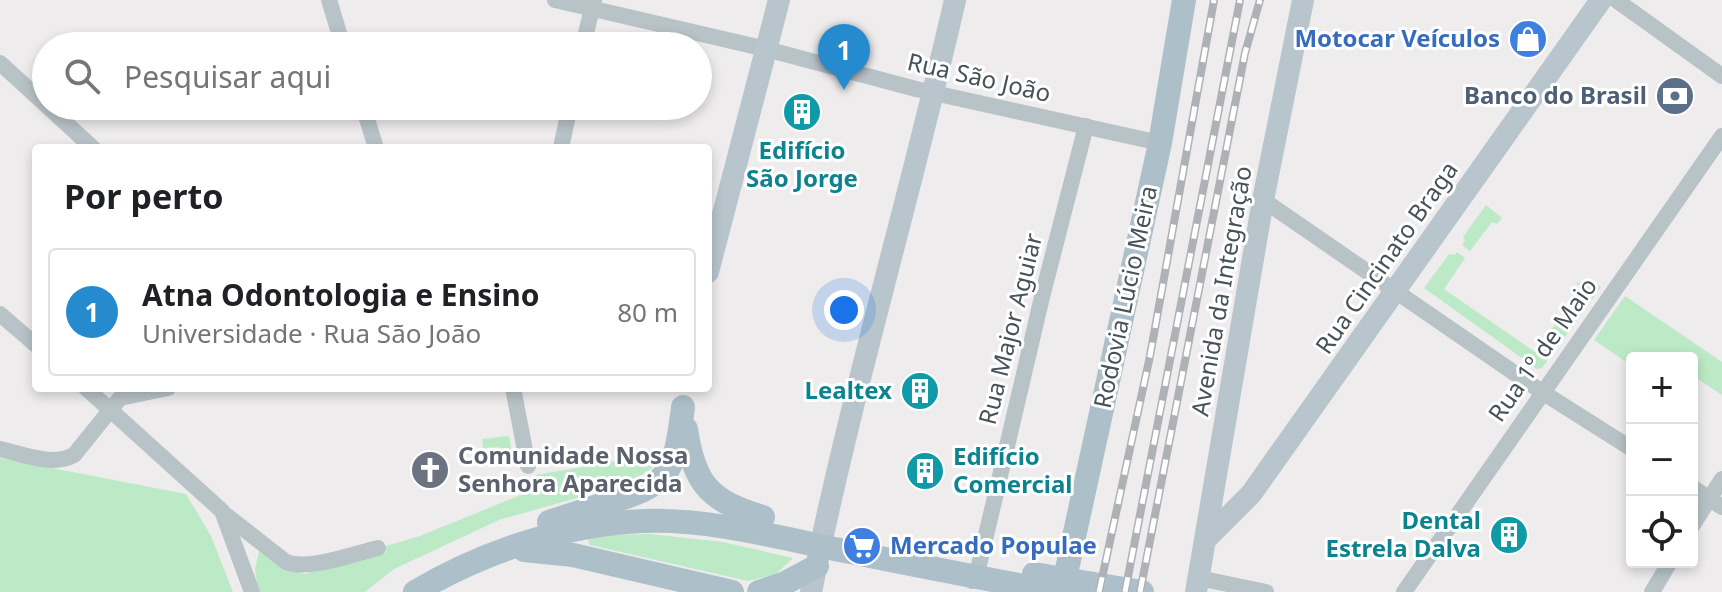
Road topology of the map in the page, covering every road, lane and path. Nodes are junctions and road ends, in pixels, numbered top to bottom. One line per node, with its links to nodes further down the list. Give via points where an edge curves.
1 (329, 0): 10 (street)
2 (555, 0): 9 (street, Rua São João)
3 (779, 0): 14 (street)
4 (955, 0): 18 (street)
5 (1184, 0): 24 (main road, Rodovia Lúcio Meira)
6 (1303, 0): 28 (street, Avenida da Integração)
7 (1601, 0): 30 (street, Rua Cincinato Braga)
8 (1616, 0): 16 (street)
9 (593, 4): 11 (street); 12 (street, Rua São João)
10 (339, 32)
11 (586, 32)
12 (701, 32)
13 (712, 35): 14 (street, Rua São João)
14 (766, 49): 18 (street, Rua São João); 29 (street)
15 (0, 63): 17 (street)
16 (1722, 76)
17 (32, 92)
18 (934, 92): 22 (street, Rua São João); 54 (street)
19 (62, 120): 25 (street)
20 (367, 120): 26 (street)
21 (567, 120): 27 (street)
22 (1086, 126): 24 (street, Rua São João); 54 (street, Rua Major Aguiar, via 976,578 965,581)
23 (1722, 136): 36 (street, Rua 1º de Maio)
24 (1160, 143): 64 (main road, Rodovia Lúcio Meira)
25 (89, 144)
26 (375, 144)
27 (562, 144)
28 (1263, 200): 30 (street); 43 (street, Avenida da Integração)
29 (712, 252)
30 (1395, 291): 36 (street); 45 (street, Rua Cincinato Braga)
31 (0, 314): 32 (street)
32 (32, 342)
33 (91, 392): 38 (street)
34 (149, 392): 38 (street, via 120,398)
35 (514, 392): 41 (street)
36 (1542, 392): 39 (street); 67 (street, Rua 1º de Maio)
37 (683, 398): 48 (main road, via 694,469); 50 (main road, via 678,444 653,487)
38 (110, 408): 40 (street, via 64,461); 47 (street)
39 (1626, 445)
40 (0, 449)
41 (528, 466)
42 (1722, 479): 46 (street)
43 (1215, 482): 45 (street, via 1223,498); 51 (street, Avenida da Integração)
44 (1698, 491): 46 (street)
45 (1251, 494): 51 (street, Rua Cincinato Braga)
46 (1715, 503): 49 (street)
47 (222, 511): 52 (street, via 298,566); 57 (street)
48 (724, 515): 50 (main road, via 643,510); 53 (main road, via 611,524); 63 (main road); 65 (main road, via 763,517)
49 (1698, 520)
50 (540, 525): 58 (main road, via 464,554)
51 (1207, 538): 56 (street, Avenida da Integração)
52 (378, 548)
53 (502, 551): 59 (main road); 60 (main road, via 564,553)
54 (819, 558): 61 (main road, via 783,584); 62 (street)
55 (1666, 568): 68 (street)
56 (1198, 585): 66 (street)
57 (252, 592)
58 (395, 592)
59 (415, 592)
60 (732, 592)
61 (759, 592)
62 (811, 592)
63 (1056, 592)
64 (1062, 592)
65 (1142, 592)
66 (1266, 592)
67 (1404, 592)
68 (1652, 592)

